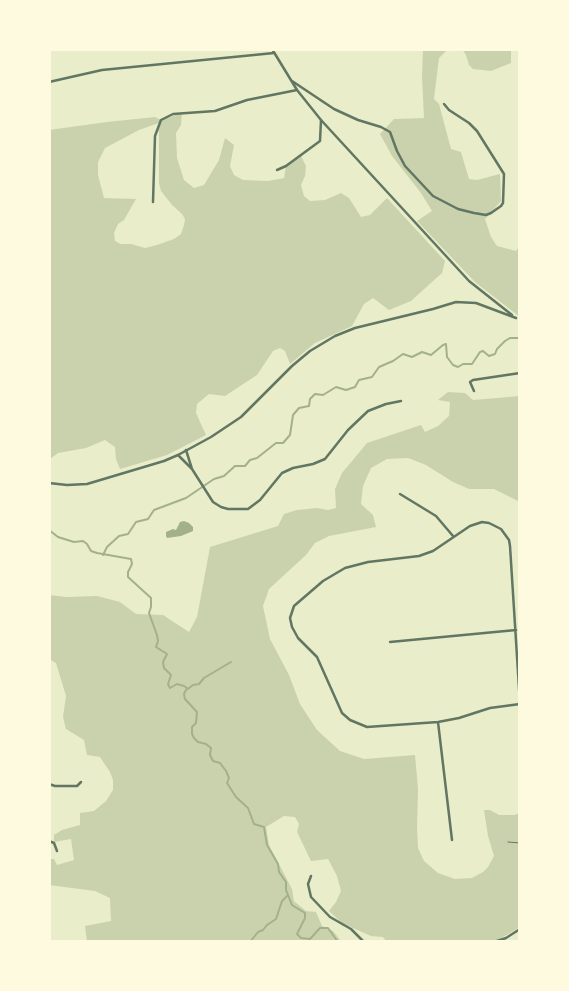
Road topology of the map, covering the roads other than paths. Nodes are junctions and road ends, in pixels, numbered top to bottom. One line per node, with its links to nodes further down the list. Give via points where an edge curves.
1 (273, 51): 2 (street); 3 (street, via 102,71)
2 (292, 81): 4 (street); 5 (street, via 334,109 390,132 405,166 433,196 474,213 491,213 503,202 504,174 477,131)
3 (49, 82)
4 (298, 90): 6 (street); 8 (street, via 161,120 155,136)
5 (444, 104)
6 (321, 120): 7 (street, via 317,143); 9 (street, via 469,281)
7 (277, 170)
8 (153, 202)
9 (518, 320): 13 (street, via 476,303 456,302 355,328 310,351 241,417)
10 (520, 373): 11 (street, via 472,380)
11 (474, 391)
12 (401, 401): 15 (street, via 368,411 325,458 282,473 248,509 224,508 213,502)
13 (186, 450): 14 (street); 15 (street)
14 (178, 455): 15 (street); 16 (street, via 87,484)
15 (192, 469)
16 (49, 483)
17 (400, 494): 18 (street, via 436,516)
18 (453, 536): 20 (street, via 482,522 502,529 509,540); 24 (street, via 419,556 345,568 299,601 290,618 293,631 317,657 339,707 350,720 367,727)
19 (520, 578): 20 (street)
20 (513, 579): 21 (street)
21 (516, 631): 22 (street); 23 (street)
22 (390, 642)
23 (520, 705): 24 (street, via 482,709)
24 (438, 722): 27 (street)
25 (81, 782): 26 (street, via 77,786)
26 (49, 783)
27 (452, 840)
28 (49, 841): 31 (street)
29 (508, 842): 30 (lane)
30 (520, 842)
31 (57, 851)
32 (311, 876): 34 (street, via 311,897)
33 (520, 929): 35 (street)
34 (363, 942)
35 (494, 942)

